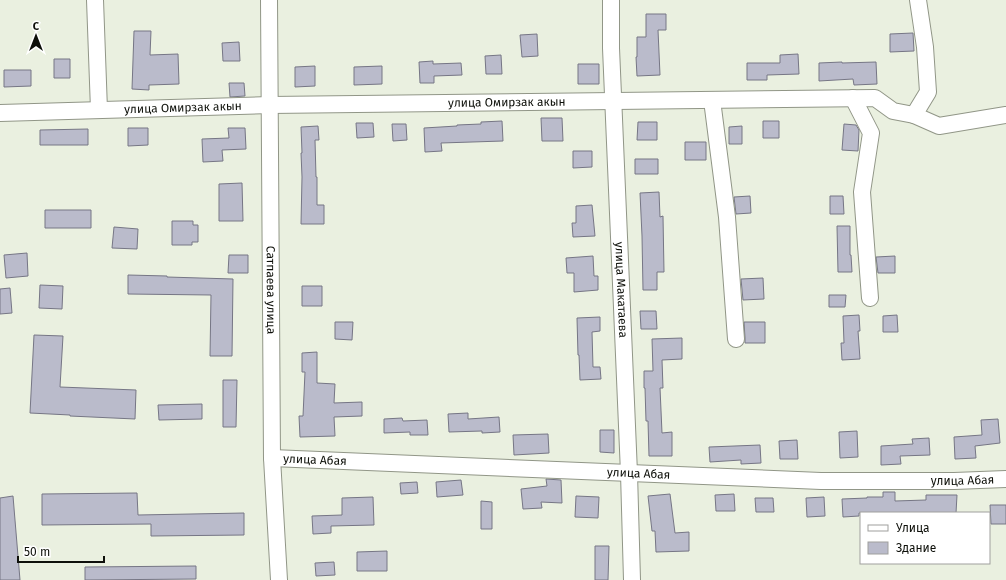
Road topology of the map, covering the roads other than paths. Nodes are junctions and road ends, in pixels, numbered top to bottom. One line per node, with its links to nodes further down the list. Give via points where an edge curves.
1 (95, 0): 9 (street)
2 (269, 0): 8 (street, Сатпаева улица)
3 (611, 0): 7 (street, улица Макатаева)
4 (918, 0): 11 (street, via 928,92)
5 (853, 98): 6 (street, улица Омирзак акын); 11 (street, улица Омирзак акын, via 875,98 893,111); 13 (street, via 871,133 862,192)
6 (712, 100): 7 (street, улица Омирзак акын); 14 (street, via 727,217)
7 (613, 102): 8 (street, улица Омирзак акын); 16 (street, улица Макатаева)
8 (270, 106): 9 (street, улица Омирзак акын); 15 (street, Сатпаева улица)
9 (98, 110): 10 (street, улица Омирзак акын)
10 (0, 113)
11 (914, 115): 12 (street, улица Омирзак акын, via 939,126)
12 (1006, 115)
13 (870, 298)
14 (736, 339)
15 (272, 458): 16 (street, улица Абая); 18 (street, Сатпаева улица)
16 (629, 473): 17 (street, улица Абая, via 821,481); 19 (street, улица Макатаева)
17 (1006, 479)
18 (279, 580)
19 (632, 580)

